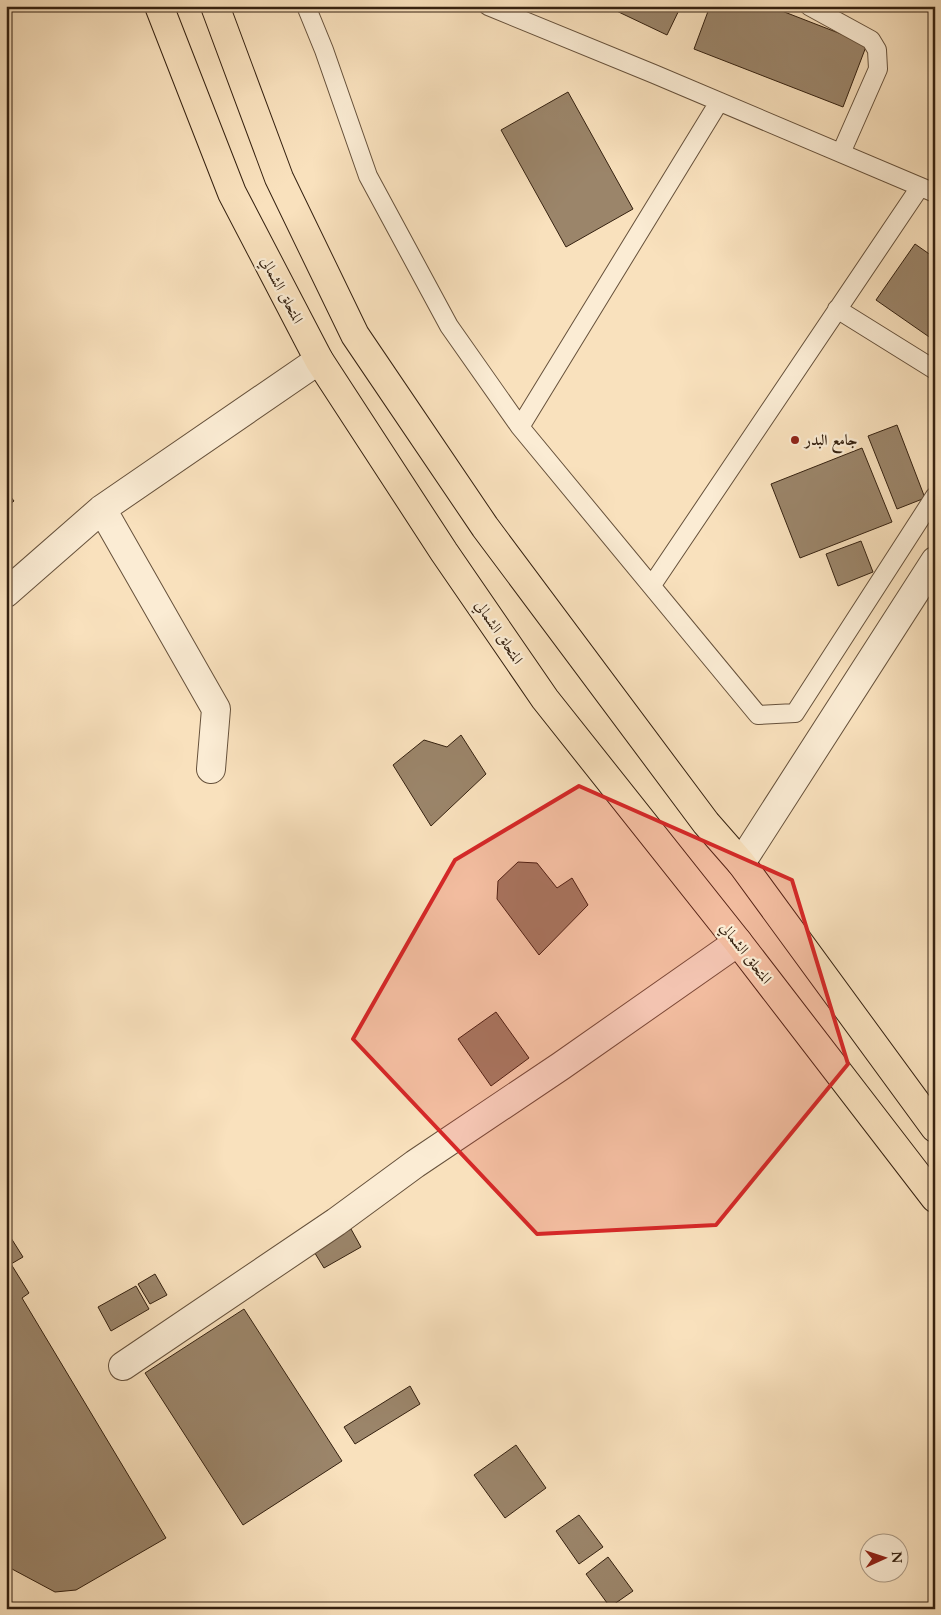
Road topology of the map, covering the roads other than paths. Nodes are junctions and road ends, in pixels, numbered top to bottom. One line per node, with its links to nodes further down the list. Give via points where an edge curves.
1 (159, 6): 10 (highway, المتحلق الشمالي, via 232,193)
2 (215, 6): 19 (highway, via 279,178 355,335 485,527 706,823)
3 (306, 6): 12 (lane, via 368,176 450,326)
4 (488, 6): 6 (lane)
5 (810, 6): 7 (lane, via 871,40 877,50 878,68)
6 (719, 102): 7 (lane); 12 (lane)
7 (840, 153): 8 (lane)
8 (927, 190): 9 (lane)
9 (837, 309): 11 (lane); 16 (lane)
10 (319, 360): 14 (street); 20 (highway, المتحلق الشمالي, via 545,699)
11 (935, 370)
12 (520, 427): 16 (lane)
13 (935, 496): 16 (lane, via 795,713 758,715)
14 (102, 509): 17 (street); 18 (street, via 216,710)
15 (935, 561): 19 (street)
16 (652, 585)
17 (6, 593)
18 (211, 769)
19 (740, 863): 21 (highway)
20 (738, 942): 22 (highway, المتحلق الشمالي); 23 (street)
21 (935, 1128)
22 (935, 1198)
23 (123, 1366)

